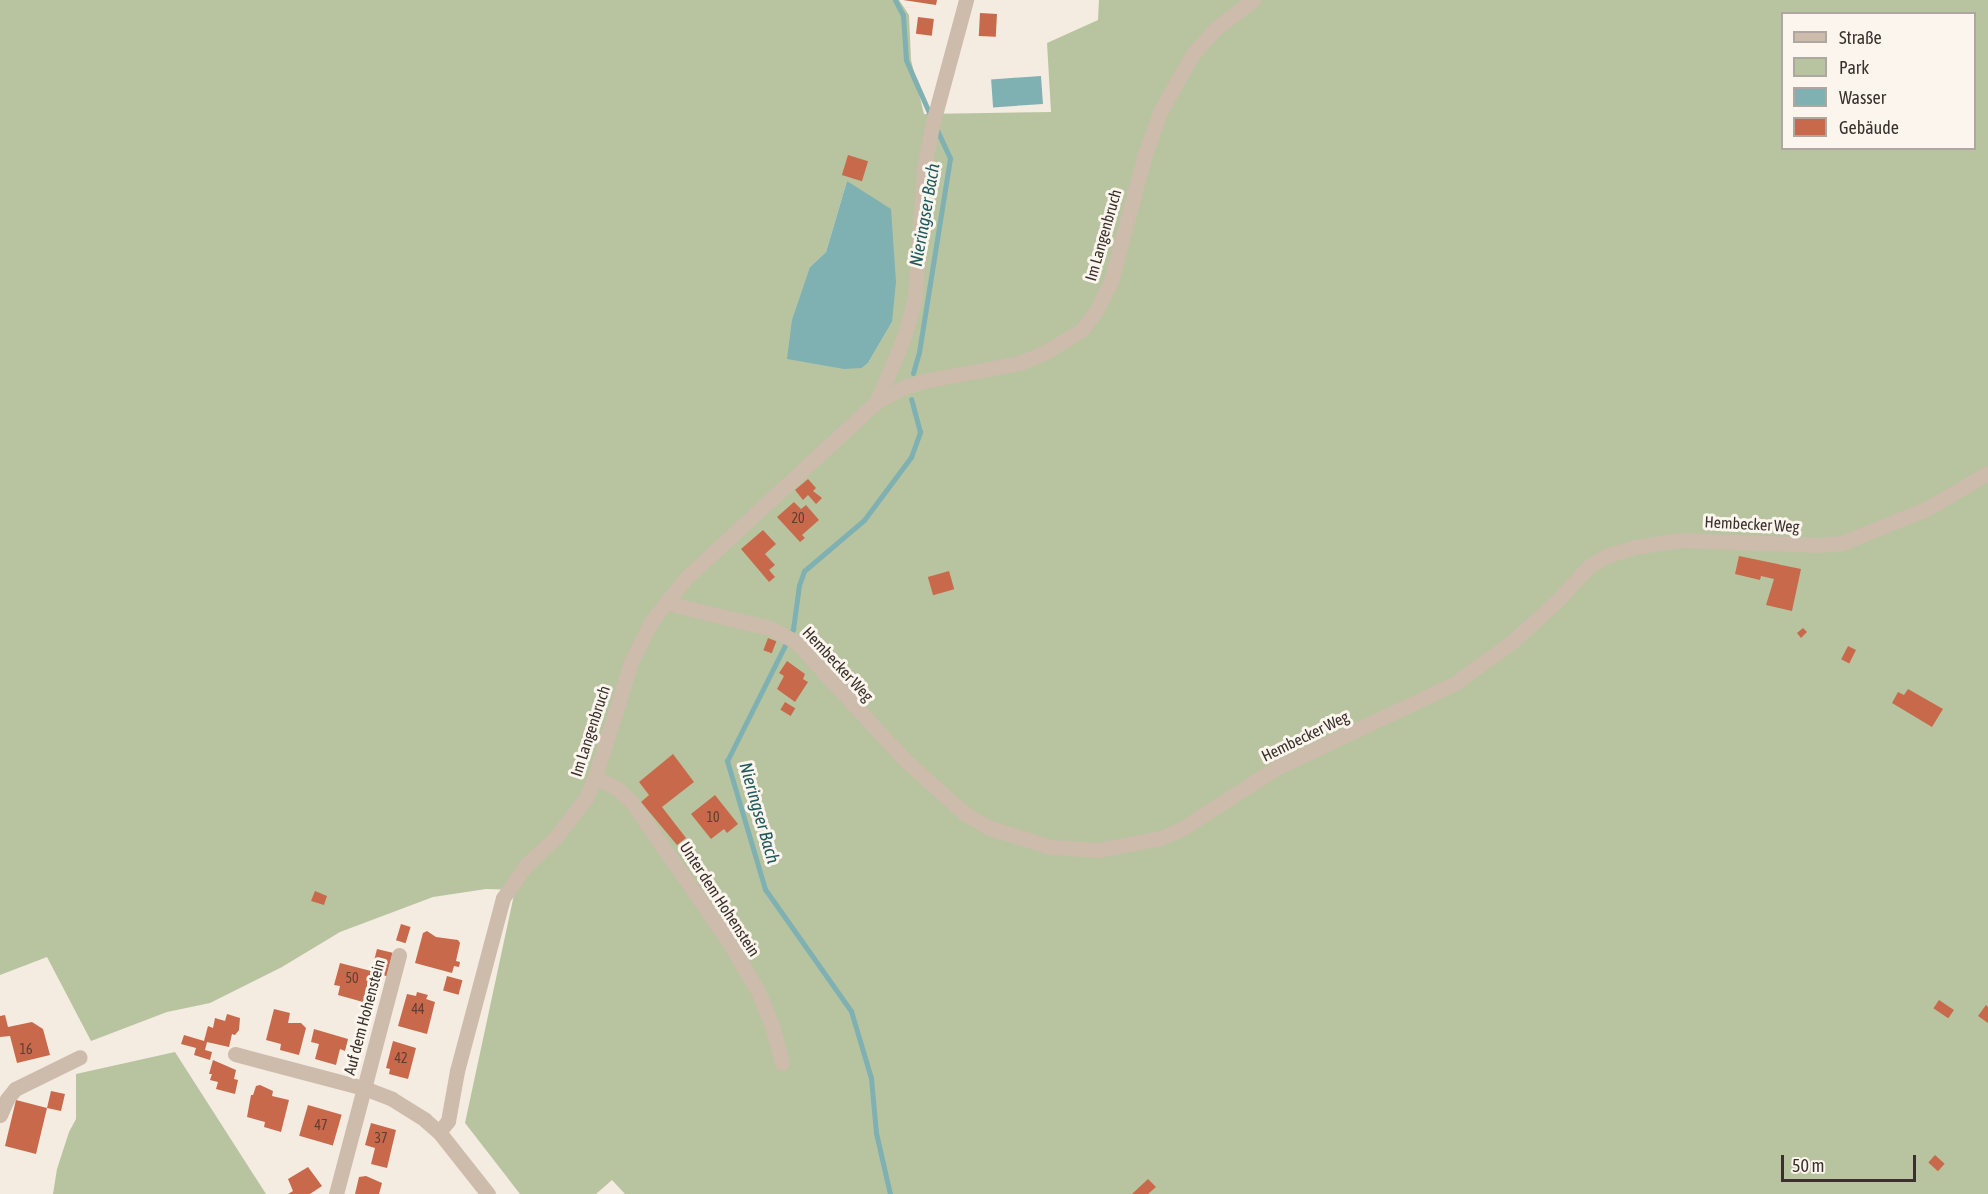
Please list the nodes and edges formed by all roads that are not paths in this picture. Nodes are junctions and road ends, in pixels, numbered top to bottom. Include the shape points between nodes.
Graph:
1 (966, 0) edge
2 (1253, 0) edge
3 (877, 401) junction
4 (1988, 472) edge
5 (667, 600) junction
6 (596, 777) junction
7 (399, 956) dead end
8 (235, 1054) dead end
9 (80, 1058) dead end
10 (782, 1063) dead end
11 (364, 1088) junction
12 (0, 1115) edge
13 (440, 1132) junction
14 (336, 1194) edge
15 (488, 1194) edge

1 - 3 street, Im Langenbruch via 924,168 915,298 904,337
2 - 3 street, Im Langenbruch via 1216,28 1192,55 1160,112 1111,281 1082,330 1019,363 929,380
3 - 5 street, Im Langenbruch
4 - 5 street, Hembecker Weg via 1928,508 1842,543 1681,540 1606,556 1588,567 1536,622 1474,672 1414,705 1275,768 1183,828 1161,838 1099,850 1052,847 987,827 964,813 905,760 796,642 781,633
5 - 6 street, Im Langenbruch via 631,662
6 - 10 street, Unter dem Hohenstein via 631,801 725,936 758,991
6 - 13 street, Im Langenbruch via 572,819 525,866 503,898 457,1071 448,1121
7 - 11 street, Auf dem Hohenstein
8 - 11 street, Auf dem Hohenstein
9 - 12 street via 15,1089
11 - 13 street, Auf dem Hohenstein via 410,1108
11 - 14 street, Auf dem Hohenstein
13 - 15 street, Auf dem Hohenstein

